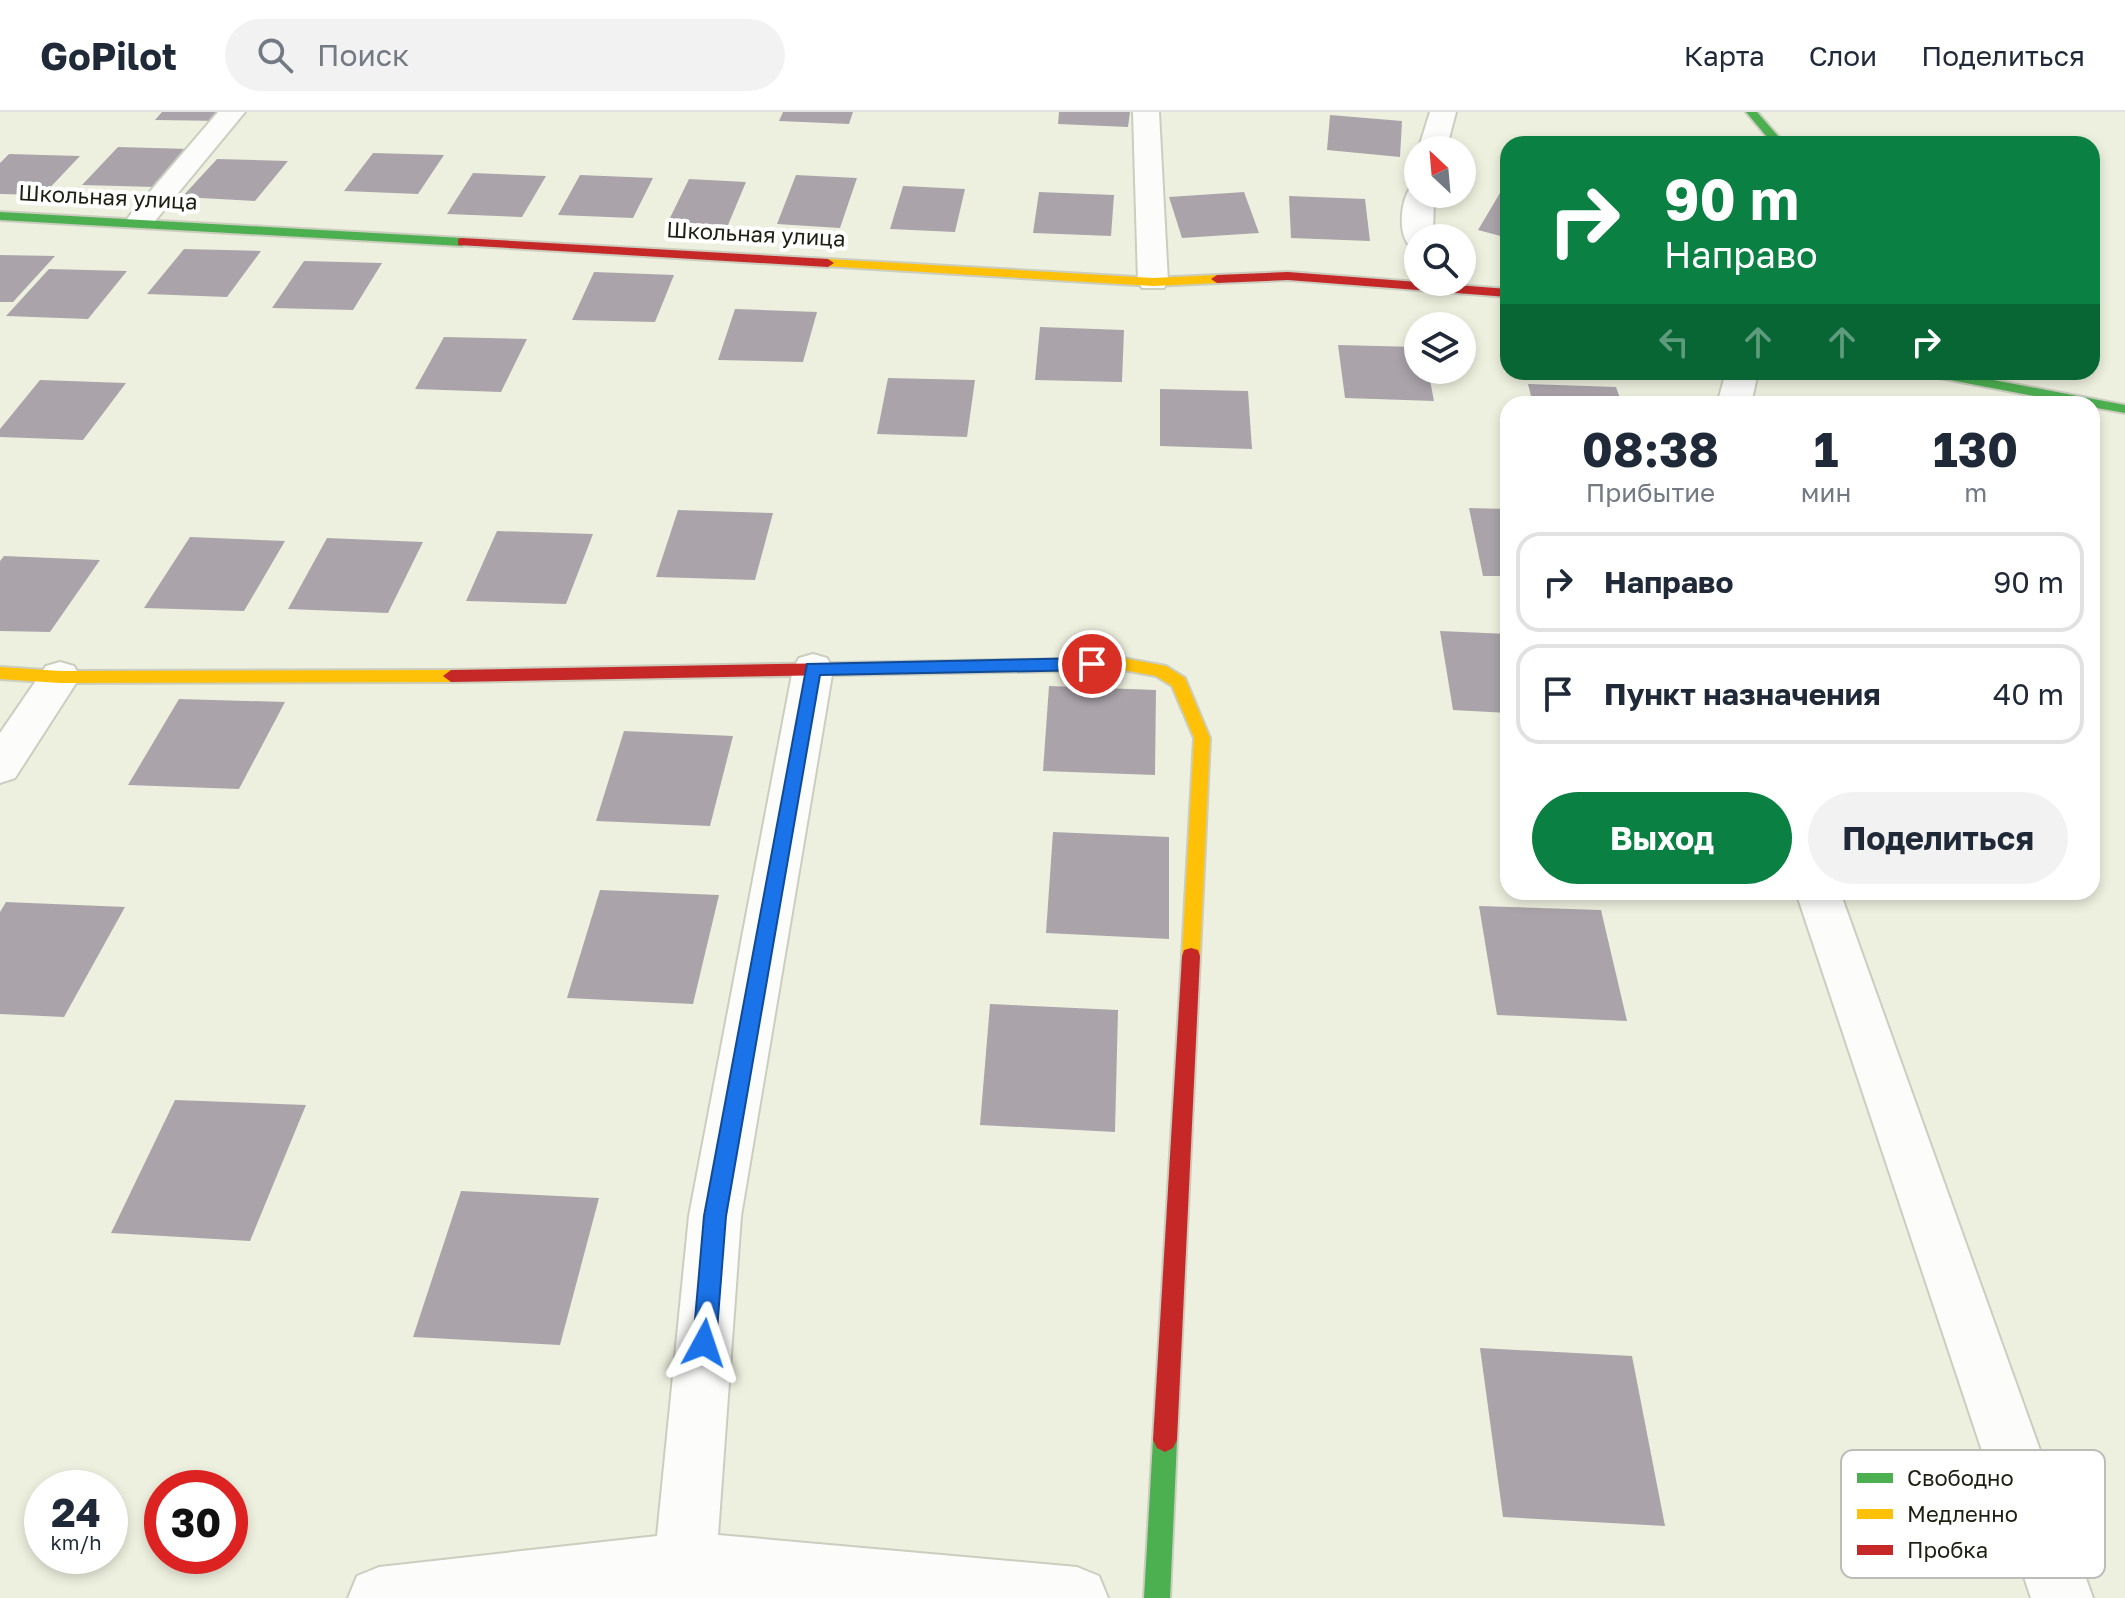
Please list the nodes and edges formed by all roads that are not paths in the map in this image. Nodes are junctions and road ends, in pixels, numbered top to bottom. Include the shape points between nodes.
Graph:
1 (232, 112) edge
2 (1146, 112) edge
3 (1443, 112) edge
4 (1751, 112) edge
5 (1436, 136) edge
6 (1772, 136) edge
7 (0, 216) edge
8 (140, 221) junction
9 (1153, 282) junction
10 (1404, 283) edge
11 (1476, 290) edge
12 (1500, 292) edge
13 (1990, 380) edge
14 (2065, 396) edge
15 (2100, 404) edge
16 (2125, 409) edge
17 (813, 669) junction
18 (0, 673) edge
19 (60, 677) junction
20 (0, 766) edge
21 (1821, 900) edge
22 (2011, 1450) edge
23 (2055, 1578) edge
24 (684, 1581) edge
25 (379, 1598) edge
26 (1077, 1598) edge
27 (1157, 1598) edge
28 (2062, 1598) edge

1 - 8 street
2 - 9 street
3 - 5 street
4 - 6 street
7 - 8 street, Школьная улица
8 - 9 street, Школьная улица
9 - 10 street, Школьная улица via 1288,276
11 - 12 street, Школьная улица
13 - 14 street
15 - 16 street
17 - 19 street
17 - 24 street via 715,1216
17 - 27 street via 1123,664 1162,668 1185,686 1202,738
18 - 19 street
19 - 20 street
21 - 22 street
23 - 28 street
24 - 25 street
24 - 26 street

